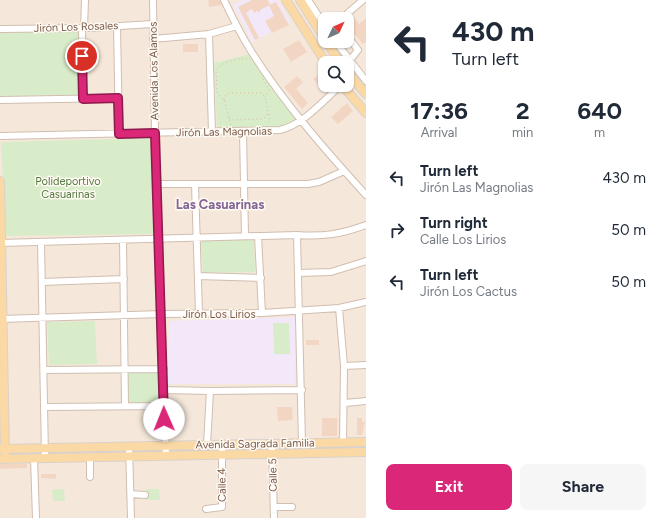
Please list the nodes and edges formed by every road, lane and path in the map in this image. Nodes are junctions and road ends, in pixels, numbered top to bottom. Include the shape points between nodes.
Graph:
1 (84, 0) edge
2 (154, 0) edge
3 (224, 0) edge
4 (286, 0) edge
5 (363, 0) edge
6 (304, 1) edge
7 (349, 12) edge
8 (318, 18) edge
9 (152, 24) junction
10 (117, 26) junction
11 (237, 26) junction
12 (318, 26) edge
13 (83, 28) junction
14 (0, 29) edge
15 (209, 34) junction
16 (153, 40) junction
17 (354, 45) edge
18 (322, 56) edge
19 (353, 56) edge
20 (251, 60) dead end
21 (354, 69) edge
22 (262, 77) dead end
23 (354, 80) edge
24 (366, 80) edge
25 (334, 92) edge
26 (348, 92) edge
27 (366, 94) edge
28 (265, 97) junction
29 (118, 98) junction
30 (83, 99) junction
31 (0, 100) edge
32 (224, 100) junction
33 (269, 113) junction
34 (366, 113) edge
35 (267, 116) junction
36 (228, 117) junction
37 (270, 117) junction
38 (232, 119) junction
39 (302, 120) junction
40 (229, 121) junction
41 (267, 125) dead end
42 (232, 126) dead end
43 (243, 131) junction
44 (212, 132) junction
45 (155, 133) junction
46 (119, 134) junction
47 (0, 136) edge
48 (344, 171) junction
49 (0, 180) edge
50 (243, 183) junction
51 (157, 184) junction
52 (194, 184) junction
53 (366, 195) edge
54 (366, 224) edge
55 (297, 235) junction
56 (244, 236) junction
57 (258, 236) junction
58 (197, 237) junction
59 (159, 239) junction
60 (122, 241) junction
61 (41, 242) junction
62 (1, 243) edge
63 (366, 261) edge
64 (298, 273) junction
65 (198, 276) junction
66 (261, 278) junction
67 (124, 279) junction
68 (42, 282) junction
69 (366, 302) edge
70 (339, 308) junction
71 (300, 310) junction
72 (200, 313) junction
73 (262, 313) junction
74 (162, 314) junction
75 (124, 316) junction
76 (43, 318) junction
77 (2, 319) edge
78 (366, 365) edge
79 (344, 366) junction
80 (164, 369) junction
81 (45, 370) junction
82 (124, 370) junction
83 (164, 390) junction
84 (302, 390) junction
85 (210, 391) junction
86 (366, 401) edge
87 (345, 403) junction
88 (2, 406) edge
89 (126, 406) junction
90 (164, 406) junction
91 (45, 408) junction
92 (366, 442) edge
93 (272, 443) junction
94 (302, 443) junction
95 (343, 443) junction
96 (165, 445) junction
97 (207, 445) junction
98 (222, 445) junction
99 (129, 446) junction
100 (3, 449) edge
101 (45, 449) junction
102 (366, 452) edge
103 (273, 453) junction
104 (222, 454) junction
105 (129, 455) junction
106 (166, 455) junction
107 (90, 457) junction
108 (3, 458) edge
109 (34, 458) junction
110 (45, 458) junction
111 (90, 477) dead end
112 (131, 494) junction
113 (145, 495) dead end
114 (274, 507) junction
115 (292, 507) dead end
116 (206, 508) dead end
117 (36, 518) edge
118 (131, 518) edge
119 (274, 518) edge

1 - 13 street
2 - 9 street, Avenida Los Alamos
3 - 11 street
4 - 18 main road
5 - 7 street
6 - 8 street
6 - 12 main road
9 - 10 street, Jirón Los Rosales
9 - 16 street, Avenida Los Alamos
10 - 13 street, Jirón Los Rosales
10 - 29 street
11 - 15 street
11 - 39 street via 267,75
13 - 14 street, Jirón Los Rosales
13 - 30 street
15 - 16 street
15 - 44 street
16 - 45 street, Avenida Los Alamos
17 - 19 street via 358,50
20 - 32 path via 244,58 218,67 217,92
21 - 24 street
22 - 28 path via 269,90
23 - 27 main road
25 - 39 street, Jirón Las Magnolias
26 - 34 main road
28 - 32 path via 259,92 230,93
28 - 33 path
29 - 30 street
29 - 46 street
30 - 31 street
32 - 36 path
33 - 35 path
33 - 37 path
35 - 37 path
35 - 38 path via 263,119
36 - 38 path
36 - 40 path
37 - 41 path
38 - 40 path
39 - 43 street, Jirón Las Magnolias via 280,130
39 - 48 street
40 - 42 path
43 - 44 street, Jirón Las Magnolias
43 - 50 street
44 - 45 street, Jirón Las Magnolias
45 - 46 street, Jirón Las Magnolias
45 - 51 street, Avenida Los Alamos
46 - 47 street, Jirón Las Magnolias
48 - 50 street via 320,182 308,184
48 - 53 street
49 - 62 main road
50 - 52 street
50 - 56 street
51 - 52 street
51 - 59 street, Avenida Los Alamos
52 - 58 street
54 - 55 street via 328,236
55 - 57 street
55 - 64 street
56 - 57 street
56 - 58 street
57 - 66 street
58 - 59 street
58 - 65 street
59 - 60 street
59 - 74 street, Avenida Los Alamos
60 - 61 street
60 - 67 street
61 - 62 street
61 - 68 street
62 - 77 main road
63 - 64 street via 330,272
64 - 71 street
65 - 66 street
65 - 72 street
66 - 73 street
67 - 68 street
67 - 75 street
68 - 76 street
69 - 70 street, Jirón Los Lirios
70 - 71 street, Jirón Los Lirios
70 - 79 street
71 - 73 street, Jirón Los Lirios
71 - 84 street
72 - 73 street, Jirón Los Lirios
72 - 74 street, Jirón Los Lirios
74 - 75 street, Jirón Los Lirios
74 - 80 street, Avenida Los Alamos
75 - 76 street, Jirón Los Lirios
75 - 82 street
76 - 77 street, Jirón Los Lirios
76 - 81 street
77 - 88 main road
78 - 79 street
79 - 87 street
80 - 82 street
80 - 83 street, Avenida Los Alamos
81 - 82 street
81 - 91 street
82 - 89 street
83 - 85 street
83 - 90 street, Avenida Los Alamos
84 - 85 street
84 - 94 street
85 - 97 street
86 - 87 street
87 - 95 street
88 - 100 main road
89 - 90 street
89 - 91 street
90 - 96 street, Avenida Los Alamos
91 - 101 street
92 - 95 main road, Avenida Sagrada Familia
93 - 94 main road, Avenida Sagrada Familia
93 - 98 main road, Avenida Sagrada Familia
93 - 103 street, Calle 5
94 - 95 main road, Avenida Sagrada Familia
96 - 97 main road, Avenida Sagrada Familia
96 - 99 main road, Avenida Sagrada Familia
96 - 106 street, Avenida Los Alamos
97 - 98 main road, Avenida Sagrada Familia
98 - 104 street, Calle 4
99 - 101 main road, Avenida Sagrada Familia
99 - 105 street
100 - 101 main road, Avenida Sagrada Familia
100 - 108 main road
101 - 110 street
102 - 103 main road, Avenida Sagrada Familia
103 - 104 main road, Avenida Sagrada Familia
103 - 114 street, Calle 5
104 - 106 main road, Avenida Sagrada Familia
104 - 116 street, Calle 4 via 222,507
105 - 106 main road, Avenida Sagrada Familia
105 - 107 main road, Avenida Sagrada Familia
105 - 112 street
107 - 110 main road, Avenida Sagrada Familia
107 - 111 street
108 - 109 main road, Avenida Sagrada Familia
109 - 110 main road, Avenida Sagrada Familia
109 - 117 street
112 - 113 street
112 - 118 street
114 - 115 street, Calle 5
114 - 119 street, Calle 5

